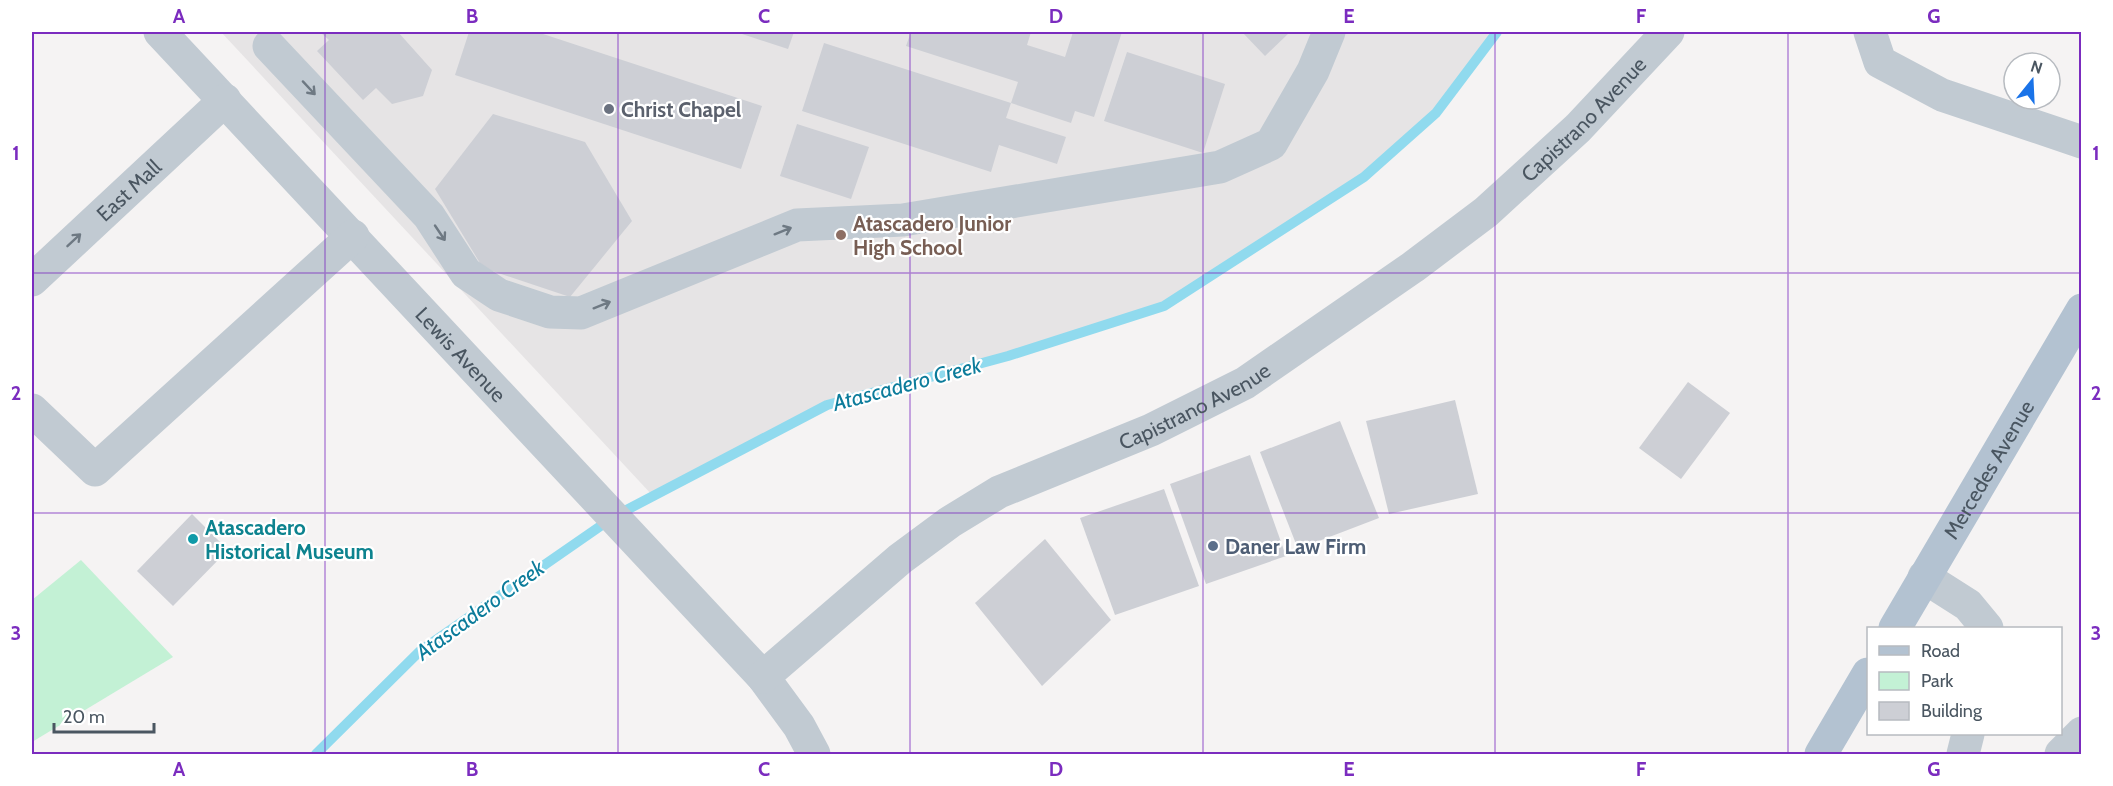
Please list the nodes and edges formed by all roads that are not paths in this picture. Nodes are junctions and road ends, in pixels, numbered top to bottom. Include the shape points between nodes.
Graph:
1 (160, 32) edge
2 (1329, 32) edge
3 (1668, 32) edge
4 (1870, 32) edge
5 (269, 46) dead end
6 (225, 100) junction
7 (2082, 142) edge
8 (353, 236) junction
9 (32, 280) edge
10 (2082, 310) edge
11 (32, 410) edge
12 (1924, 578) junction
13 (1896, 627) edge
14 (1986, 627) edge
15 (763, 677) junction
16 (1867, 677) edge
17 (2082, 733) edge
18 (1968, 735) edge
19 (814, 754) edge
20 (1821, 754) edge
21 (1963, 754) edge
22 (2061, 754) edge

1 - 6 street, Lewis Avenue
5 -> 2 street via 429,216 466,273 500,295 550,312 581,313 797,225 903,220 1220,166 1271,144
3 - 15 street, Capistrano Avenue via 1578,128 1486,212 1413,267 1245,382 1151,430 999,492 950,522 900,559
4 - 7 street via 1880,62 1942,95
6 - 8 street, Lewis Avenue
9 -> 6 street, East Mall
8 - 11 street via 95,470
8 - 15 street, Lewis Avenue
10 - 12 main road, Mercedes Avenue
12 - 13 main road, Mercedes Avenue
12 - 14 street via 1968,605
15 - 19 street
16 - 20 main road
17 - 22 street
18 - 21 street

